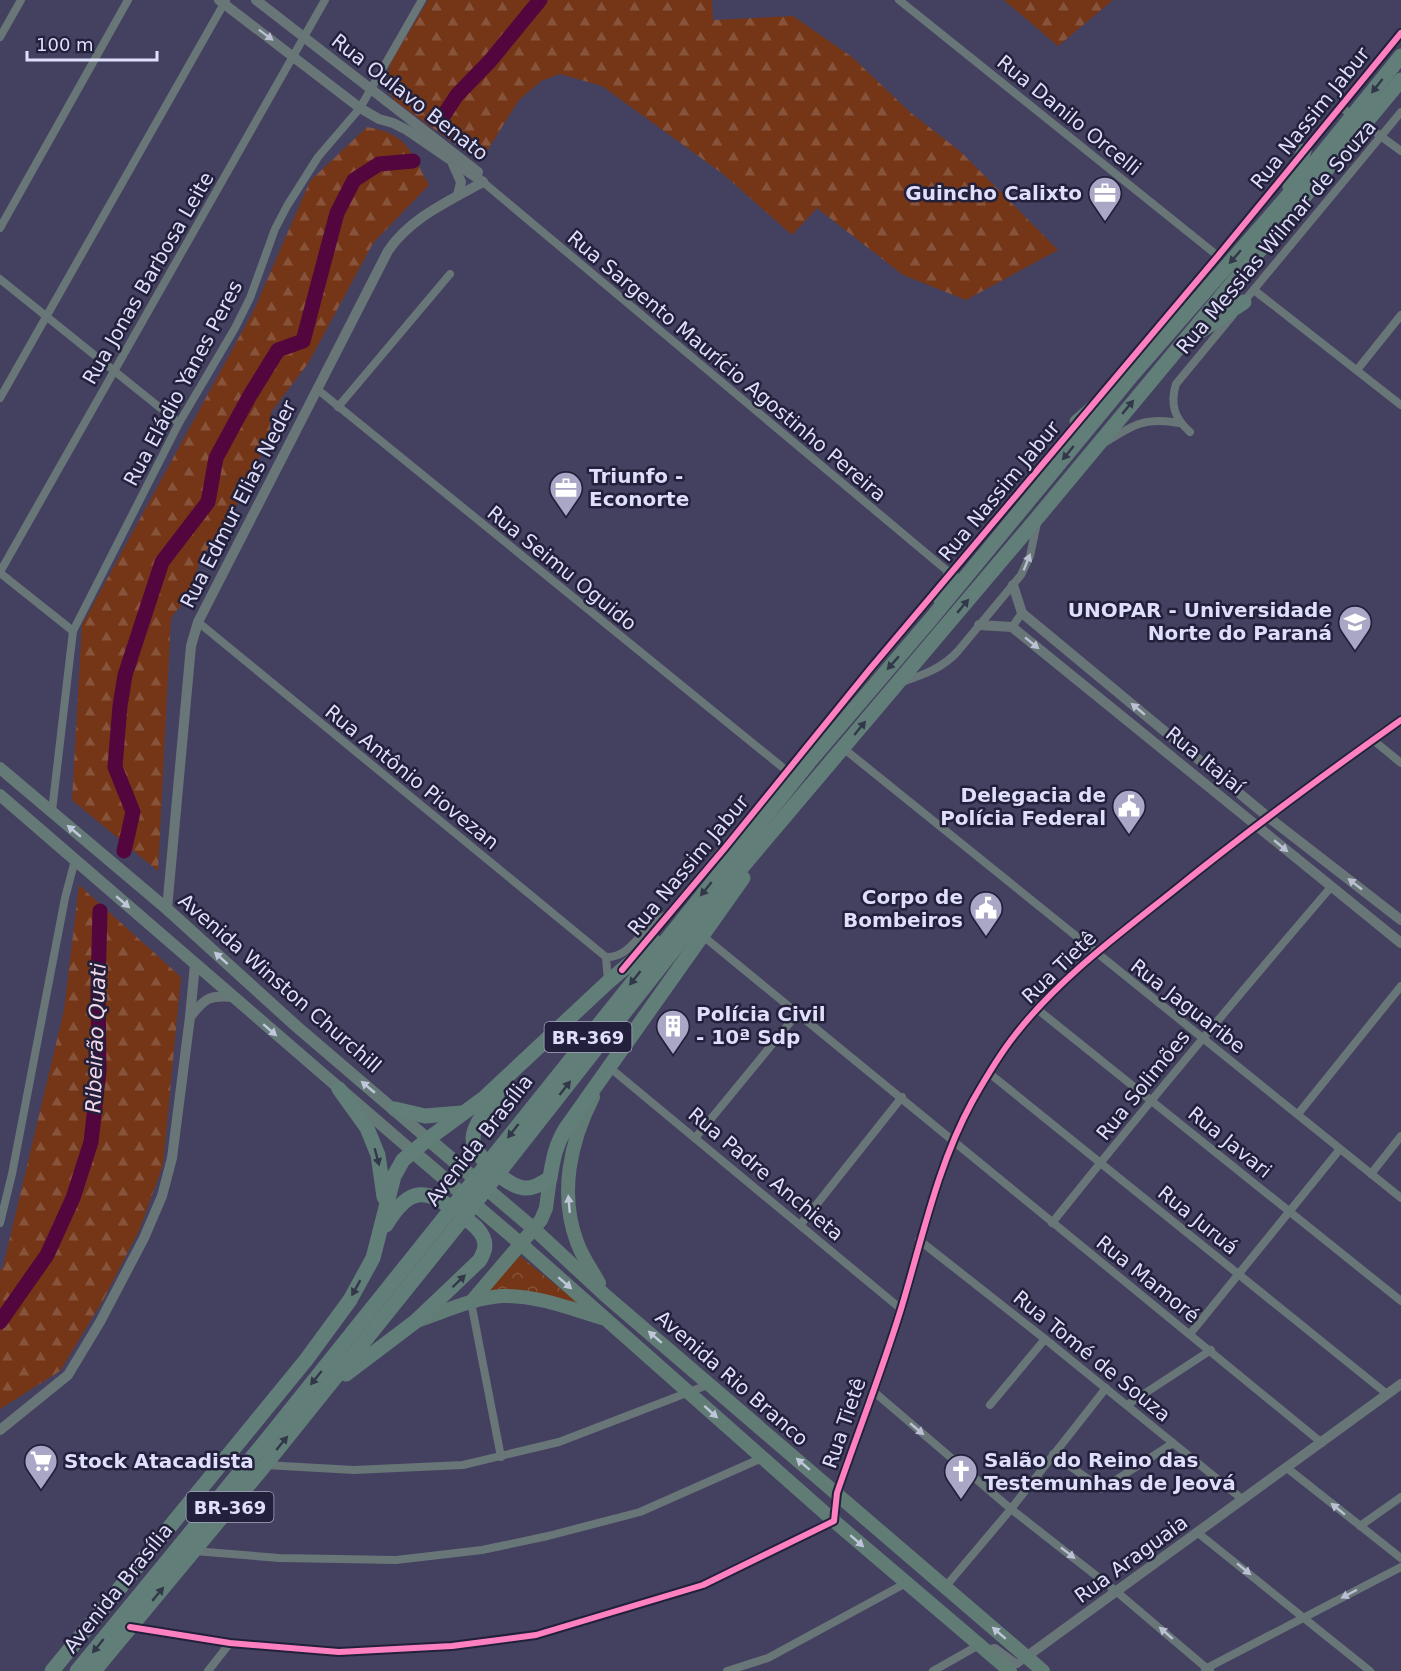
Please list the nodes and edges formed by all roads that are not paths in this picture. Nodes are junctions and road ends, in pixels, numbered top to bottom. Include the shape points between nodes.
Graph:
1 (21, 0) edge
2 (128, 0) edge
3 (256, 0) edge
4 (325, 0) edge
5 (422, 0) edge
6 (898, 0) edge
7 (223, 1) edge
8 (1401, 33) edge
9 (0, 37) edge
10 (305, 37) junction
11 (293, 56) junction
12 (1401, 56) edge
13 (1401, 81) edge
14 (371, 88) junction
15 (360, 108) junction
16 (1401, 112) edge
17 (1354, 116) junction
18 (1381, 136) junction
19 (1304, 151) junction
20 (1401, 151) edge
21 (451, 161) junction
22 (483, 182) junction
23 (458, 195) junction
24 (1287, 197) junction
25 (0, 228) edge
26 (1218, 255) junction
27 (450, 274) dead end
28 (0, 279) edge
29 (1249, 296) junction
30 (1401, 315) edge
31 (46, 317) junction
32 (1176, 348) junction
33 (1357, 370) junction
34 (114, 371) junction
35 (1133, 374) junction
36 (317, 389) junction
37 (0, 398) edge
38 (1401, 405) edge
39 (338, 407) junction
40 (1077, 422) junction
41 (179, 423) junction
42 (1179, 423) junction
43 (1190, 432) dead end
44 (1091, 452) junction
45 (1038, 517) junction
46 (0, 572) edge
47 (951, 574) junction
48 (1013, 585) junction
49 (1022, 614) junction
50 (931, 619) junction
51 (198, 622) junction
52 (979, 625) junction
53 (1012, 627) junction
54 (74, 631) junction
55 (896, 684) junction
56 (1401, 720) edge
57 (1373, 740) junction
58 (843, 748) junction
59 (1401, 763) edge
60 (0, 768) edge
61 (787, 771) junction
62 (0, 795) edge
63 (795, 805) junction
64 (52, 811) junction
65 (1268, 816) junction
66 (1256, 825) junction
67 (75, 860) junction
68 (1331, 887) junction
69 (167, 909) junction
70 (667, 915) junction
71 (684, 916) junction
72 (1401, 920) edge
73 (703, 936) junction
74 (1401, 943) edge
75 (1095, 953) junction
76 (606, 957) junction
77 (195, 964) junction
78 (622, 970) junction
79 (608, 982) junction
80 (1401, 986) edge
81 (233, 997) junction
82 (1037, 1009) junction
83 (797, 1014) junction
84 (190, 1017) junction
85 (1202, 1038) junction
86 (531, 1053) junction
87 (607, 1070) junction
88 (989, 1073) junction
89 (339, 1089) junction
90 (902, 1097) junction
91 (1153, 1101) junction
92 (395, 1109) junction
93 (465, 1112) junction
94 (1298, 1114) junction
95 (1401, 1136) edge
96 (696, 1137) junction
97 (428, 1139) junction
98 (954, 1140) junction
99 (1341, 1149) junction
100 (412, 1151) junction
101 (498, 1162) junction
102 (1100, 1163) junction
103 (1371, 1174) junction
104 (550, 1178) junction
105 (1401, 1198) edge
106 (1290, 1211) junction
107 (384, 1217) junction
108 (454, 1218) junction
109 (0, 1223) edge
110 (1053, 1223) junction
111 (801, 1224) junction
112 (534, 1229) junction
113 (380, 1235) junction
114 (920, 1240) junction
115 (521, 1244) junction
116 (1238, 1274) junction
117 (606, 1296) junction
118 (1401, 1301) edge
119 (471, 1302) junction
120 (901, 1309) junction
121 (607, 1320) junction
122 (416, 1322) junction
123 (1190, 1334) junction
124 (1045, 1339) junction
125 (1210, 1350) junction
126 (710, 1384) junction
127 (1401, 1384) edge
128 (1106, 1388) junction
129 (873, 1391) junction
130 (690, 1394) junction
131 (1387, 1394) junction
132 (321, 1396) junction
133 (990, 1405) dead end
134 (1128, 1405) junction
135 (0, 1430) edge
136 (268, 1438) junction
137 (1173, 1443) junction
138 (1322, 1443) junction
139 (1053, 1454) junction
140 (501, 1457) junction
141 (762, 1458) junction
142 (265, 1465) junction
143 (1287, 1468) junction
144 (196, 1493) junction
145 (837, 1493) junction
146 (1401, 1497) edge
147 (1242, 1499) junction
148 (1011, 1509) junction
149 (834, 1521) junction
150 (1360, 1526) junction
151 (1198, 1533) junction
152 (193, 1551) junction
153 (1401, 1558) edge
154 (1401, 1567) edge
155 (906, 1583) junction
156 (946, 1586) junction
157 (1117, 1592) junction
158 (1305, 1617) junction
159 (130, 1628) junction
160 (230, 1643) junction
161 (982, 1648) junction
162 (1026, 1657) junction
163 (1206, 1670) edge
164 (52, 1671) edge
165 (77, 1671) edge
166 (94, 1671) edge
167 (208, 1671) edge
168 (726, 1671) edge
169 (933, 1671) edge
170 (1010, 1671) edge
171 (1043, 1671) edge
172 (1370, 1671) edge

1 - 9 street
2 - 25 street
3 - 10 street, Rua Oulavo Benato
4 - 10 street, Rua Jonas Barbosa Leite
5 - 14 street, Rua Eládio Yanes Peres
6 - 26 street, Rua Danilo Orcelli
7 -> 11 street, Rua Oulavo Benato
7 - 31 street
8 - 17 street, Rua Nassim Jabur
10 - 11 street, Rua Jonas Barbosa Leite
10 - 14 street, Rua Oulavo Benato
11 - 15 street, Rua Oulavo Benato
11 - 34 street, Rua Jonas Barbosa Leite
12 -> 17 highway, Avenida Brasília / BR-369
13 - 17 highway, Avenida Brasília / BR-369
14 - 15 street, Rua Eládio Yanes Peres
14 - 22 street, Rua Oulavo Benato via 481,174
15 - 21 street, Rua Oulavo Benato via 407,130
15 - 41 street, Rua Eládio Yanes Peres via 318,157 286,207 250,298
16 - 18 street, Rua Messias Wilmar de Souza
17 - 18 street
17 - 19 street, Rua Nassim Jabur
17 - 24 highway, Avenida Brasília / BR-369
17 - 32 highway, Avenida Brasília / BR-369
18 - 20 street
18 - 29 street, Rua Messias Wilmar de Souza
19 - 24 highway
19 - 26 street, Rua Nassim Jabur
21 - 22 street, Rua Oulavo Benato
21 - 23 street via 460,182
22 - 23 street, Rua Edmur Elias Neder
22 - 47 street, Rua Sargento Maurício Agostinho Pereira
23 - 36 street, Rua Edmur Elias Neder via 410,225 397,239
24 -> 35 highway, Avenida Brasília / BR-369
26 - 40 street, Rua Nassim Jabur
27 - 39 street
28 - 31 street
29 - 32 highway
29 - 33 street
29 - 42 street, Rua Messias Wilmar de Souza via 1176,384 1173,403
30 - 33 street
31 - 34 street
31 - 37 street
44 -> 32 highway, Avenida Brasília / BR-369
33 - 38 street
34 - 41 street
34 - 46 street, Rua Jonas Barbosa Leite
35 - 40 highway
35 -> 50 highway, Avenida Brasília / BR-369
36 - 39 street, Rua Seimu Oguido
36 - 51 street, Rua Edmur Elias Neder
39 - 61 street, Rua Seimu Oguido
40 - 47 street, Rua Nassim Jabur
41 - 54 street, Rua Eládio Yanes Peres
42 - 43 street
42 - 44 street via 1155,421 1133,425
44 - 45 highway, Avenida Brasília / BR-369
48 -> 45 street via 1026,566
55 -> 45 highway, Avenida Brasília / BR-369
46 - 54 street
47 - 50 highway
47 - 61 street, Rua Nassim Jabur
48 - 49 street
48 - 52 street
49 - 53 street
65 -> 49 street, Rua Itajaí
50 -> 71 highway, Avenida Brasília / BR-369
51 - 69 street, Rua Edmur Elias Neder via 191,646
51 - 76 street, Rua Antônio Piovezan
52 - 53 street
52 - 55 street via 946,663 930,673
53 -> 66 street, Rua Itajaí
54 - 64 street, Rua Eládio Yanes Peres
58 -> 55 highway, Avenida Brasília / BR-369
56 - 57 street, Rua Tietê
57 - 59 street
57 - 65 street, Rua Tietê
58 - 63 highway, Avenida Brasília / BR-369
58 - 75 street, Rua Jaguaribe
60 - 64 main road, Avenida Winston Churchill
61 - 70 street, Rua Nassim Jabur
62 - 67 main road, Avenida Winston Churchill
63 - 73 highway
101 -> 63 highway, Avenida Brasília / BR-369
69 -> 64 main road, Avenida Winston Churchill
65 - 66 street, Rua Tietê
72 -> 65 street, Rua Itajaí
66 -> 68 street, Rua Itajaí
66 - 75 street, Rua Tietê
67 -> 77 main road, Avenida Winston Churchill
67 - 109 street
68 - 74 street, Rua Itajaí
68 - 85 street, Rua Solimões
92 -> 69 main road, Avenida Winston Churchill
70 - 76 street via 652,923 622,955
70 - 78 street, Rua Nassim Jabur
71 - 78 highway
71 -> 101 highway, Avenida Brasília / BR-369
73 - 83 street, Rua Mamoré
73 - 87 highway
75 - 82 street, Rua Tietê
75 - 85 street, Rua Jaguaribe
76 - 79 street
77 - 81 main road, Avenida Winston Churchill
77 - 84 street
78 - 79 highway
79 - 86 highway
80 - 94 street
81 - 84 street via 214,995
81 -> 89 main road, Avenida Winston Churchill
82 - 88 street, Rua Tietê
82 - 91 street, Rua Javari
83 - 90 street, Rua Mamoré
83 - 96 street
84 - 135 street via 172,1158 162,1196 144,1238 68,1375
85 - 91 street, Rua Solimões
85 - 94 street, Rua Jaguaribe
86 - 93 highway
86 - 104 highway via 479,1121 474,1146 481,1158 515,1185 534,1188
87 - 96 street, Rua Padre Anchieta
87 - 104 highway via 558,1140
117 -> 87 main road via 577,1244 568,1188 576,1138
88 - 98 street, Rua Tietê
88 - 102 street, Rua Juruá
89 - 100 main road, Avenida Winston Churchill
89 -> 107 highway via 367,1128 378,1155
90 - 98 street, Rua Mamoré
90 - 111 street
91 - 102 street, Rua Solimões
91 - 106 street, Rua Javari
92 - 93 highway via 424,1116
92 - 97 main road, Avenida Winston Churchill
93 - 97 highway
94 - 99 street, Rua Jaguaribe
95 - 103 street
96 - 111 street, Rua Padre Anchieta
97 - 100 highway
97 - 112 main road, Avenida Winston Churchill
98 - 110 street, Rua Mamoré
98 - 114 street, Rua Tietê
99 - 103 street, Rua Jaguaribe
99 - 106 street
100 - 107 highway via 394,1176
100 - 115 main road, Avenida Winston Churchill
101 - 108 highway, Avenida Brasília / BR-369
102 - 110 street, Rua Solimões
102 - 116 street, Rua Juruá
103 - 105 street, Rua Jaguaribe
104 - 112 main road via 546,1208
106 - 116 street
106 - 118 street, Rua Javari
107 - 113 highway
108 - 132 highway, Avenida Brasília / BR-369
108 -> 136 highway, Avenida Brasília / BR-369
110 - 123 street, Rua Mamoré
111 - 120 street, Rua Padre Anchieta
112 - 115 main road
112 - 117 main road, Avenida Rio Branco
122 -> 113 highway via 480,1260 485,1246 483,1238 475,1226 442,1200 427,1194 400,1205
113 -> 144 highway via 373,1258 350,1300 306,1360
114 - 120 street, Rua Tietê
114 - 124 street, Rua Tomé de Souza
115 - 119 main road
115 -> 121 main road, Avenida Rio Branco
116 - 123 street
116 - 131 street, Rua Juruá
126 -> 117 main road, Avenida Rio Branco
119 - 121 main road via 517,1296
119 - 122 main road
119 - 140 street
120 - 129 street, Rua Tietê
121 - 130 main road, Avenida Rio Branco
122 - 132 highway
123 - 125 street, Rua Mamoré
124 - 128 street, Rua Tomé de Souza
124 - 133 street
125 - 134 street
125 - 138 street, Rua Mamoré
126 - 130 street
145 -> 126 main road, Avenida Rio Branco
127 - 131 street, Rua Araguaia
128 - 134 street, Rua Tomé de Souza
128 - 139 street
129 - 145 street, Rua Tietê
129 -> 148 street
130 - 140 street via 559,1442
130 -> 141 main road, Avenida Rio Branco
131 - 138 street, Rua Araguaia
142 -> 132 highway, Avenida Brasília / BR-369
134 - 137 street, Rua Tomé de Souza
136 - 144 highway
136 -> 165 highway, Avenida Brasília / BR-369
137 - 139 street via 1102,1489
137 - 147 street, Rua Tomé de Souza
138 - 143 street, Rua Araguaia
139 - 148 street
140 - 142 street via 463,1465 354,1470
141 - 149 main road, Avenida Rio Branco
141 - 152 street via 640,1512 482,1550 396,1560 279,1558
142 - 152 highway, Avenida Brasília / BR-369
143 - 147 street, Rua Araguaia
150 -> 143 street
144 - 164 highway
145 - 149 street, Rua Tietê
145 - 156 main road, Avenida Rio Branco
146 - 150 street
147 - 151 street, Rua Araguaia
148 - 156 street
148 -> 157 street
149 -> 155 main road, Avenida Rio Branco
149 - 160 street via 703,1585 536,1635 452,1646 339,1652
150 - 153 street
151 - 157 street, Rua Araguaia
151 -> 158 street
159 -> 152 highway, Avenida Brasília / BR-369
154 -> 158 street
155 - 161 main road, Avenida Rio Branco
155 - 168 street via 768,1658
162 -> 156 main road, Avenida Rio Branco
157 - 162 street, Rua Araguaia
163 -> 157 street
158 - 163 street
158 - 172 street
159 - 160 street
159 - 166 highway, Avenida Brasília / BR-369
160 - 167 street
161 - 162 street via 996,1648 1017,1664
161 - 169 street
161 - 170 main road, Avenida Rio Branco
162 - 171 main road, Avenida Rio Branco

